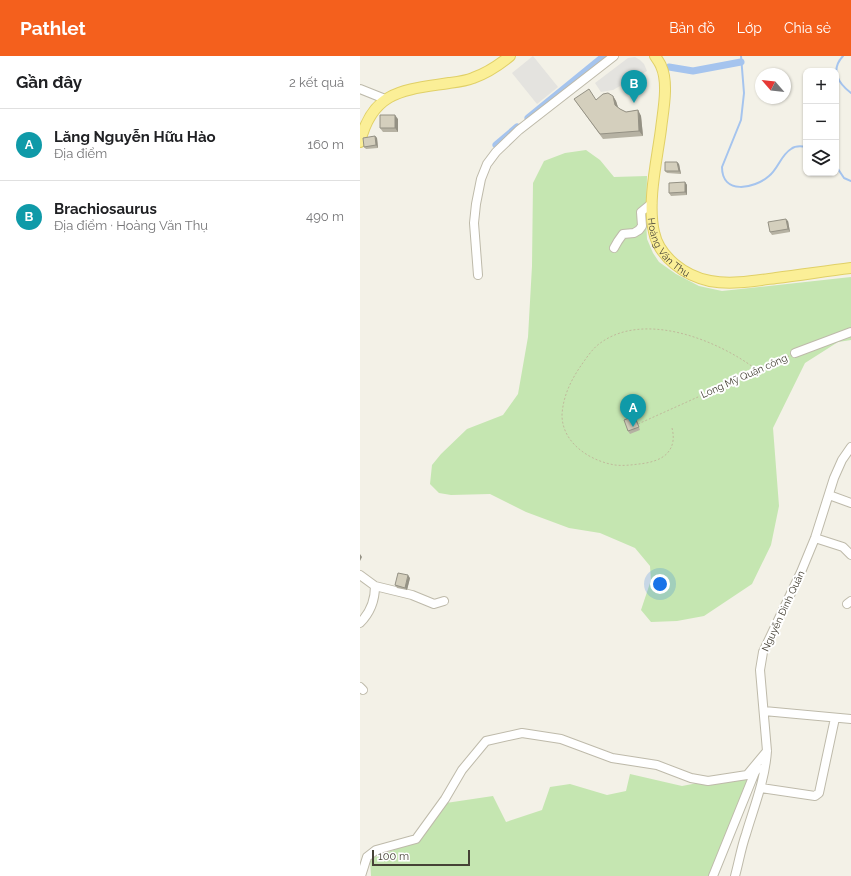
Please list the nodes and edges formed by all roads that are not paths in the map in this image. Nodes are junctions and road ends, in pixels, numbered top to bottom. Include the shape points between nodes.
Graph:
1 (510, 56) edge
2 (614, 56) edge
3 (655, 56) edge
4 (360, 89) edge
5 (384, 99) junction
6 (360, 142) edge
7 (652, 204) junction
8 (614, 248) dead end
9 (851, 268) edge
10 (478, 274) dead end
11 (851, 332) edge
12 (795, 353) road end
13 (851, 447) edge
14 (829, 495) junction
15 (851, 502) edge
16 (815, 538) junction
17 (851, 555) edge
18 (360, 576) edge
19 (375, 586) junction
20 (444, 601) dead end
21 (360, 623) edge
22 (764, 711) junction
23 (835, 718) junction
24 (851, 719) edge
25 (767, 751) junction
26 (766, 760) junction
27 (761, 788) junction
28 (362, 876) edge
29 (713, 876) edge
30 (735, 876) edge

1 - 5 main road via 496,67 472,79 414,88
2 - 10 street via 519,130 487,164 481,179 474,223
3 - 7 main road, Hoàng Văn Thụ via 662,67 664,98
4 - 5 street
5 - 6 main road via 372,114
7 - 8 street via 641,212 642,226 639,230 623,234
7 - 9 main road, Hoàng Văn Thụ via 654,232 667,258 694,276 725,283
11 - 12 street, Long Mỹ Quận công
13 - 14 street, Nguyễn Đình Quân via 842,460
14 - 15 street
14 - 16 street, Nguyễn Đình Quân
16 - 17 street via 843,547
16 - 22 street, Nguyễn Đình Quân via 763,652 760,670
18 - 19 street
19 - 20 street via 412,595 434,604
19 - 21 street via 373,603
22 - 23 street
22 - 25 street, Nguyễn Đình Quân
23 - 24 street
23 - 27 street via 819,793 815,796
25 - 26 street, Nguyễn Đình Quân
25 - 28 street via 747,775 708,781 691,778 657,765 612,758 560,739 522,733 486,741 462,770 416,839 376,850 367,857
26 - 27 street, Nguyễn Đình Quân
26 - 29 street via 755,772
27 - 30 street, Nguyễn Đình Quân

